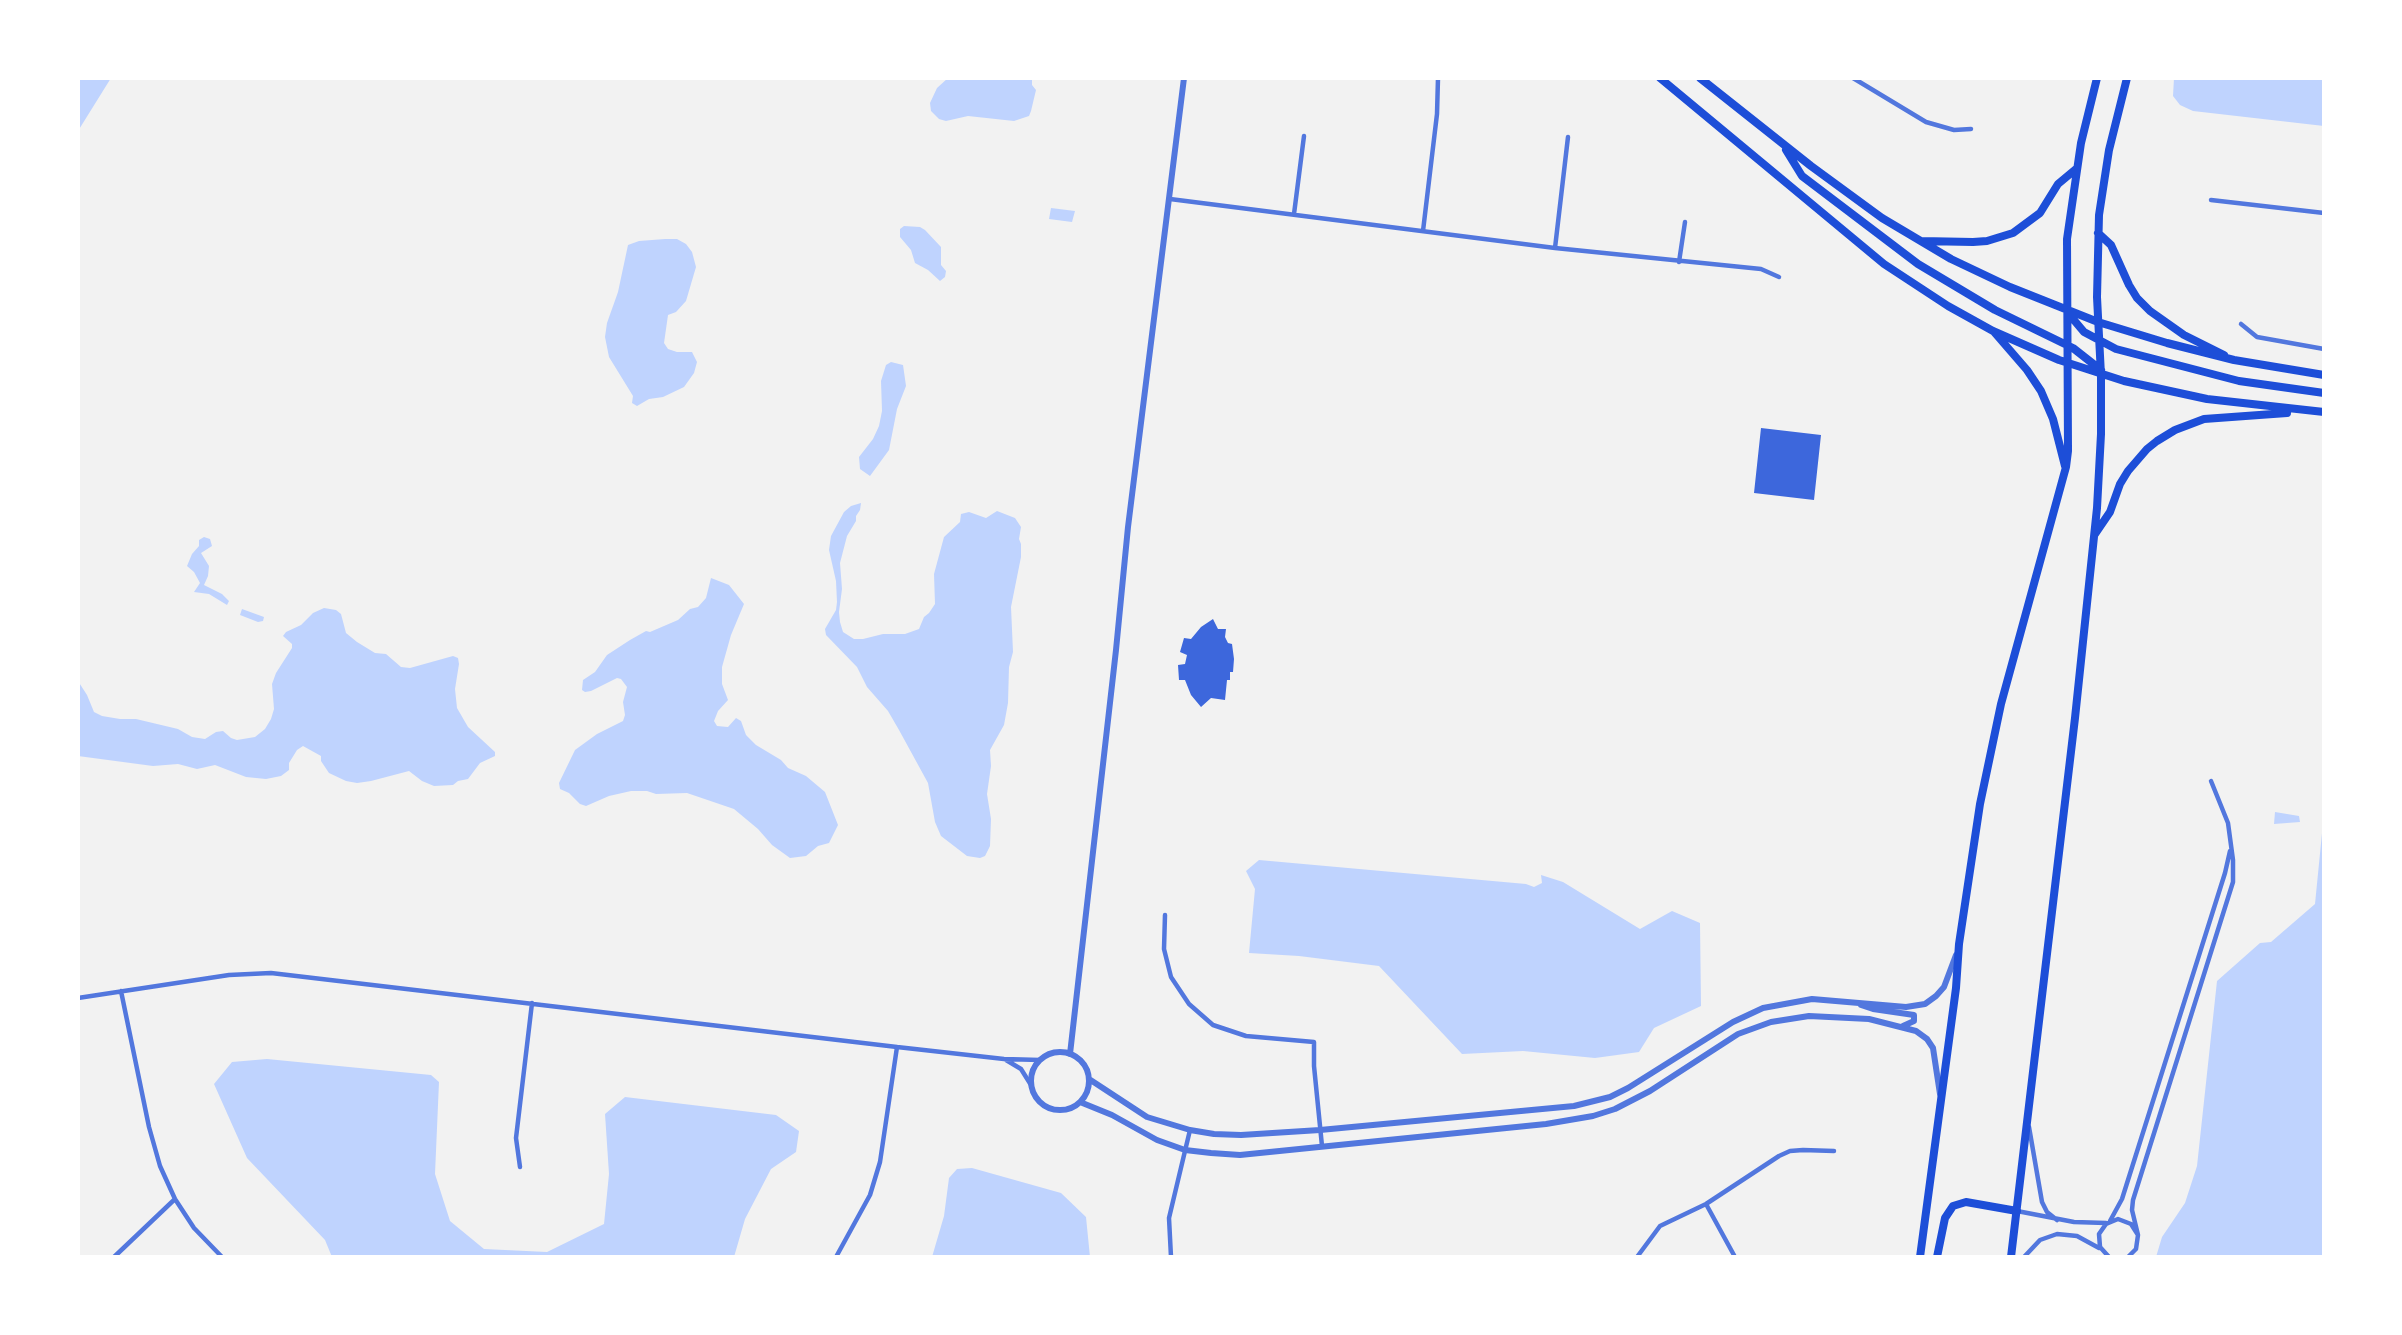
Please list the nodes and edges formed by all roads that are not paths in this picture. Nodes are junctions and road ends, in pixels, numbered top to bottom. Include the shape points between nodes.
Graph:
1 (1184, 78) edge
2 (1438, 78) edge
3 (1660, 78) edge
4 (1700, 78) edge
5 (1853, 78) edge
6 (2097, 78) edge
7 (2127, 78) edge
8 (1971, 129) dead end
9 (1304, 136) dead end
10 (1568, 137) dead end
11 (1783, 144) junction
12 (2076, 169) junction
13 (1170, 199) junction
14 (2211, 200) dead end
15 (2324, 213) edge
16 (1294, 214) junction
17 (1685, 222) dead end
18 (1423, 231) junction
19 (2098, 233) junction
20 (1920, 241) junction
21 (1555, 248) junction
22 (1680, 262) junction
23 (1779, 278) dead end
24 (2067, 311) junction
25 (2098, 322) junction
26 (2241, 324) dead end
27 (1993, 331) junction
28 (2099, 341) junction
29 (2068, 345) junction
30 (2324, 349) edge
31 (2234, 360) junction
32 (2068, 363) junction
33 (2101, 372) junction
34 (2324, 375) edge
35 (2324, 393) edge
36 (2320, 412) edge
37 (2066, 467) junction
38 (2093, 537) junction
39 (2211, 781) dead end
40 (2231, 841) junction
41 (1165, 915) dead end
42 (2211, 918) junction
43 (2222, 921) junction
44 (1959, 948) junction
45 (2192, 977) junction
46 (2203, 981) junction
47 (121, 991) junction
48 (78, 998) edge
49 (1852, 1001) junction
50 (532, 1003) junction
51 (1782, 1003) junction
52 (1785, 1018) junction
53 (1902, 1026) junction
54 (897, 1047) junction
55 (1070, 1054) junction
56 (1004, 1059) junction
57 (1040, 1060) junction
58 (1089, 1079) junction
59 (1031, 1085) junction
60 (2155, 1095) junction
61 (2166, 1098) junction
62 (1941, 1099) junction
63 (1080, 1102) junction
64 (2027, 1118) junction
65 (1190, 1130) junction
66 (1320, 1130) junction
67 (1322, 1146) junction
68 (1185, 1150) junction
69 (1834, 1151) dead end
70 (520, 1167) dead end
71 (2132, 1167) junction
72 (2139, 1181) junction
73 (175, 1199) junction
74 (1706, 1204) junction
75 (2017, 1211) junction
76 (2057, 1220) junction
77 (2109, 1222) junction
78 (2138, 1235) junction
79 (2101, 1249) junction
80 (114, 1257) edge
81 (222, 1257) edge
82 (836, 1257) edge
83 (1171, 1257) edge
84 (1637, 1257) edge
85 (1735, 1257) edge
86 (1920, 1257) edge
87 (1937, 1257) edge
88 (2012, 1257) edge
89 (2024, 1257) edge
90 (2109, 1257) edge
91 (2128, 1257) edge

1 - 13 street
2 - 18 street
3 - 27 main road via 1884,264
4 - 11 main road
5 - 8 street via 1926,122 1954,130
6 - 12 main road
7 - 19 main road via 2109,150
9 - 16 street
10 - 21 street
11 - 20 main road via 1845,192
11 - 29 main road via 1802,176 1918,264 1995,310
12 - 20 main road via 2058,184 2040,213 2013,233 1980,242
12 - 24 main road via 2067,239
13 - 16 street
13 - 55 street via 1128,527
14 - 15 street
16 - 18 street
17 - 22 street
18 - 21 street
19 - 25 main road
19 - 31 main road via 2111,245 2129,285 2150,311
20 - 24 main road
21 - 22 street
22 - 23 street via 1761,269
24 - 25 main road
24 - 28 main road via 2081,329
24 - 29 main road
25 - 28 main road
25 - 31 main road
26 - 30 street via 2257,337
27 - 32 main road
27 - 37 main road via 2041,391
28 - 33 main road
28 - 35 main road via 2142,357 2224,378
29 - 32 main road
29 - 33 main road
31 - 34 main road
32 - 33 main road
32 - 37 main road
33 - 36 main road via 2207,399
33 - 38 main road via 2101,457
36 - 38 main road via 2218,417 2175,430 2155,442 2136,461
37 - 44 main road via 1992,746
38 - 64 main road
39 - 40 street via 2225,812
40 - 42 street
40 - 43 street via 2234,873
41 - 66 street via 1164,949 1171,977 1189,1004 1213,1025 1246,1036 1314,1042
42 - 43 street
42 - 45 street
43 - 46 street
44 - 49 street via 1944,987 1925,1004 1906,1007
44 - 62 main road
45 - 46 street
45 - 60 street
46 - 61 street
47 - 48 street
47 - 50 street via 229,975 272,974
47 - 73 street via 149,1127
49 - 51 street via 1812,999
49 - 53 street via 1914,1015 1913,1022
50 - 54 street
50 - 70 street via 516,1138
51 - 52 street
51 - 66 street via 1746,1014 1628,1088 1595,1102 1549,1110
52 - 53 street via 1839,1016
52 - 67 street via 1738,1034 1633,1101 1593,1116
53 - 62 street via 1918,1032 1932,1047
54 - 56 street
54 - 82 street via 880,1162 870,1195
55 - 57 street via 1055,1053
55 - 58 street via 1083,1064
56 - 57 street
56 - 59 street via 1021,1070
57 - 59 street
58 - 63 street
58 - 65 street via 1147,1117
59 - 63 street via 1038,1100 1052,1109 1067,1109
60 - 61 street
60 - 71 street
61 - 72 street
62 - 86 main road
63 - 68 street
64 - 75 main road
64 - 76 street via 2042,1205
65 - 66 street via 1241,1135
65 - 68 street
66 - 67 street
67 - 68 street via 1240,1155
68 - 83 street via 1169,1218
69 - 74 street via 1790,1151
71 - 72 street
71 - 77 street via 2121,1203
72 - 78 street via 2132,1208
73 - 80 street
73 - 81 street via 194,1228
74 - 84 street via 1660,1226
74 - 85 street
75 - 76 street
75 - 87 main road via 1966,1202 1953,1206 1945,1218
75 - 88 main road
76 - 77 street
77 - 78 street via 2126,1221
77 - 79 street via 2099,1234
78 - 91 street via 2136,1249
79 - 89 street via 2077,1236 2057,1234 2040,1240
79 - 90 street

